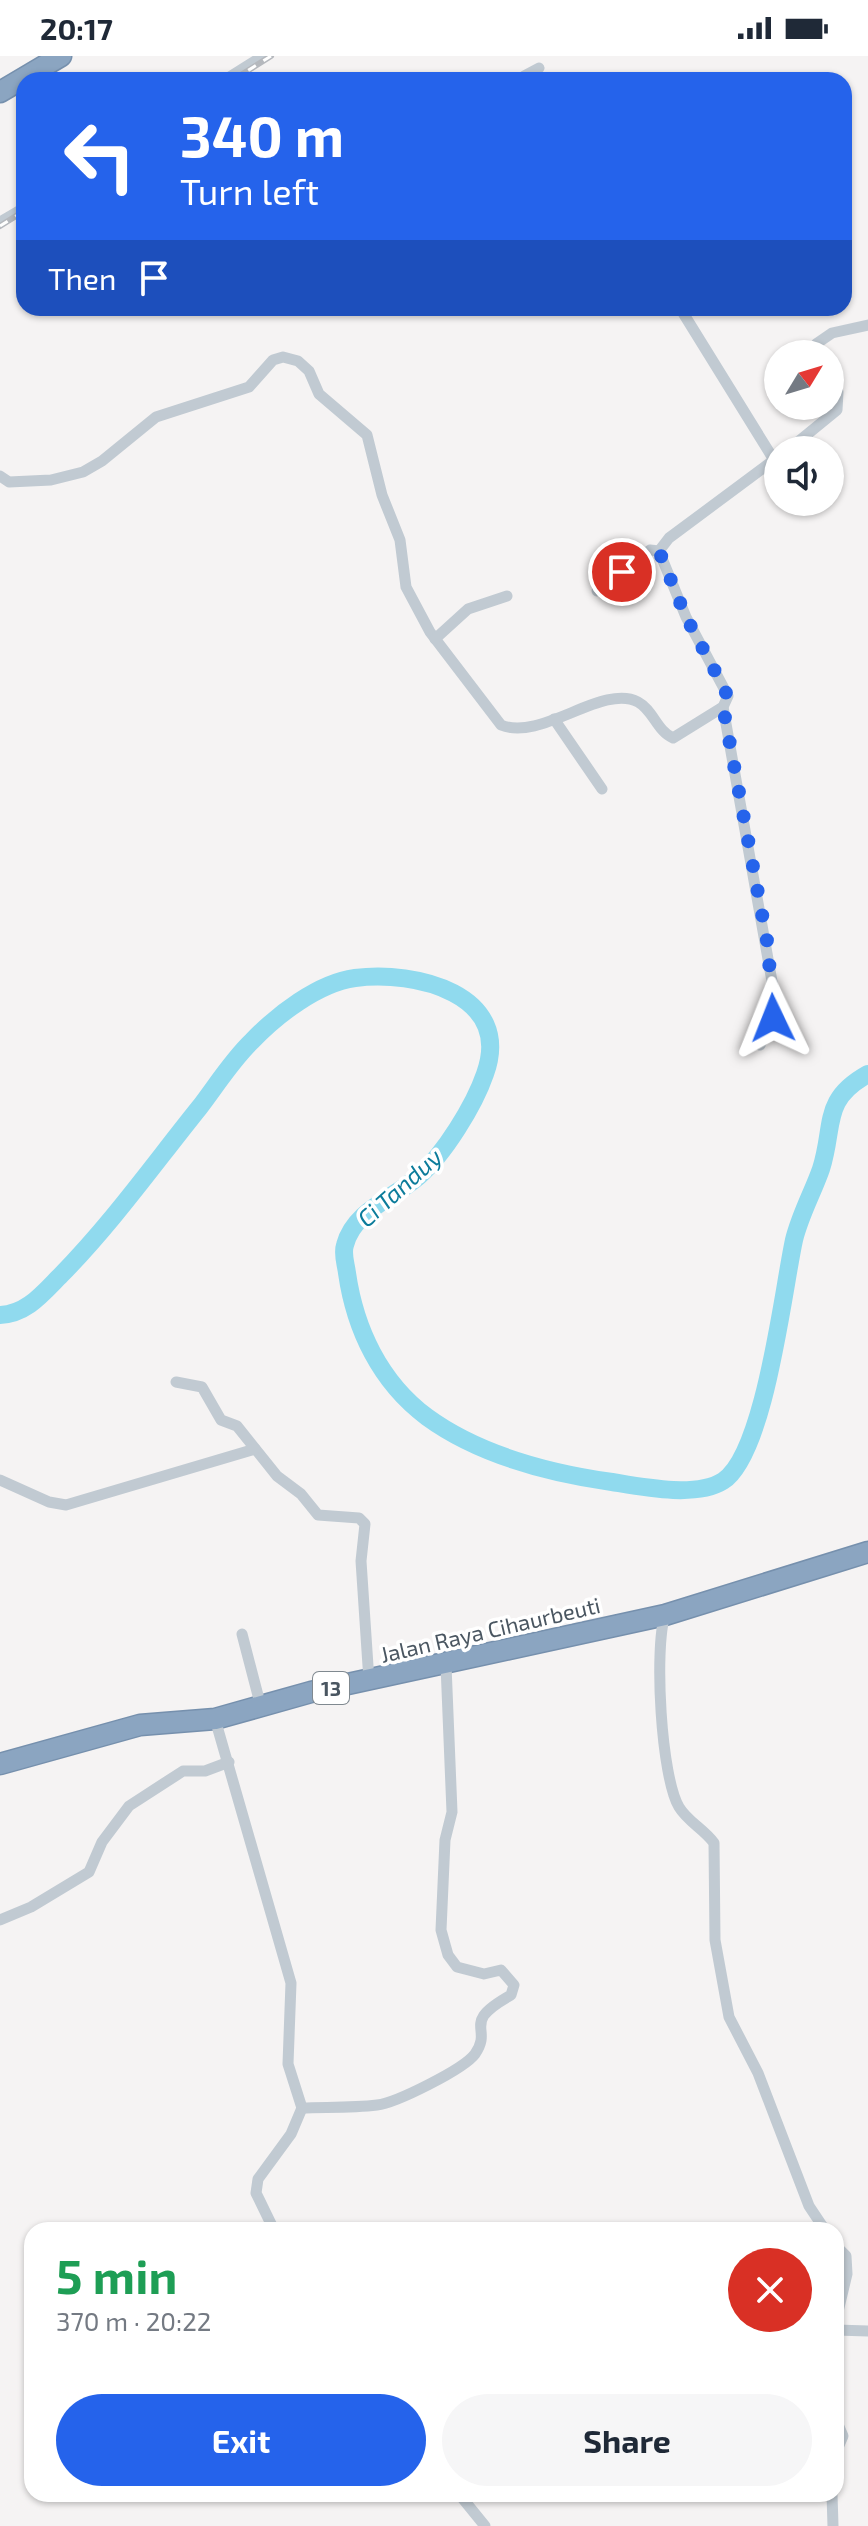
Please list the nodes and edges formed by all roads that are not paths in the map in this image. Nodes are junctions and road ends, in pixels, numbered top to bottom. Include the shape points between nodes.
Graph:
1 (61, 56) edge
2 (263, 56) edge
3 (539, 68) dead end
4 (34, 72) edge
5 (238, 72) edge
6 (532, 72) edge
7 (685, 316) edge
8 (868, 325) edge
9 (820, 340) edge
10 (825, 420) edge
11 (805, 436) edge
12 (764, 439) edge
13 (764, 467) edge
14 (0, 476) edge
15 (659, 551) junction
16 (597, 591) dead end
17 (507, 596) dead end
18 (435, 639) junction
19 (723, 707) junction
20 (554, 719) junction
21 (602, 789) dead end
22 (760, 1045) dead end
23 (176, 1382) dead end
24 (255, 1449) junction
25 (0, 1480) edge
26 (868, 1552) edge
27 (665, 1615) junction
28 (242, 1634) dead end
29 (446, 1665) junction
30 (369, 1681) junction
31 (261, 1707) junction
32 (215, 1719) junction
33 (229, 1762) junction
34 (0, 1764) edge
35 (0, 1920) edge
36 (302, 2108) junction
37 (270, 2222) edge
38 (820, 2222) edge
39 (844, 2254) edge
40 (844, 2279) edge
41 (844, 2330) edge
42 (868, 2331) edge
43 (466, 2502) edge
44 (832, 2502) edge
45 (485, 2526) edge
46 (833, 2526) edge

1 - 4 highway
2 - 5 street
3 - 6 street
7 - 12 street
8 - 9 street
10 - 11 street
13 - 15 street
14 - 18 street via 9,482 51,480 83,472 156,417 249,387 273,360 298,361 319,394 367,435 400,540 403,579
15 - 16 street via 650,550
15 - 19 street via 726,692
17 - 18 street via 468,609
18 - 20 street via 501,725 524,729
19 - 20 street via 673,738 634,701 597,704
19 - 22 street via 773,987 773,1018
20 - 21 street
23 - 24 street via 202,1387 221,1420 237,1426
24 - 25 street via 66,1505
24 - 30 street via 318,1515 359,1518 365,1524 361,1561
26 - 27 highway, 13
27 - 29 highway, Jalan Raya Cihaurbeuti / 13
27 - 38 street via 660,1672 665,1752 680,1809 714,1843 715,1940 729,2017
28 - 31 street
29 - 30 highway, Jalan Raya Cihaurbeuti / 13
29 - 36 street via 452,1812 445,1840 441,1930 457,1967 484,1974 501,1970 514,1985 511,1995 481,2017 478,2050 460,2068 380,2105
30 - 31 highway, Jalan Raya Cihaurbeuti / 13
31 - 32 highway, Jalan Raya Cihaurbeuti / 13
32 - 33 street
32 - 34 highway, Jalan Raya Cihaurbeuti / 13 via 140,1725
33 - 35 street via 205,1771 183,1771 129,1806 102,1842 89,1872
33 - 36 street via 291,1983 288,2064
36 - 37 street via 291,2134 258,2179 256,2193
39 - 40 street
41 - 42 street
43 - 45 street
44 - 46 street

